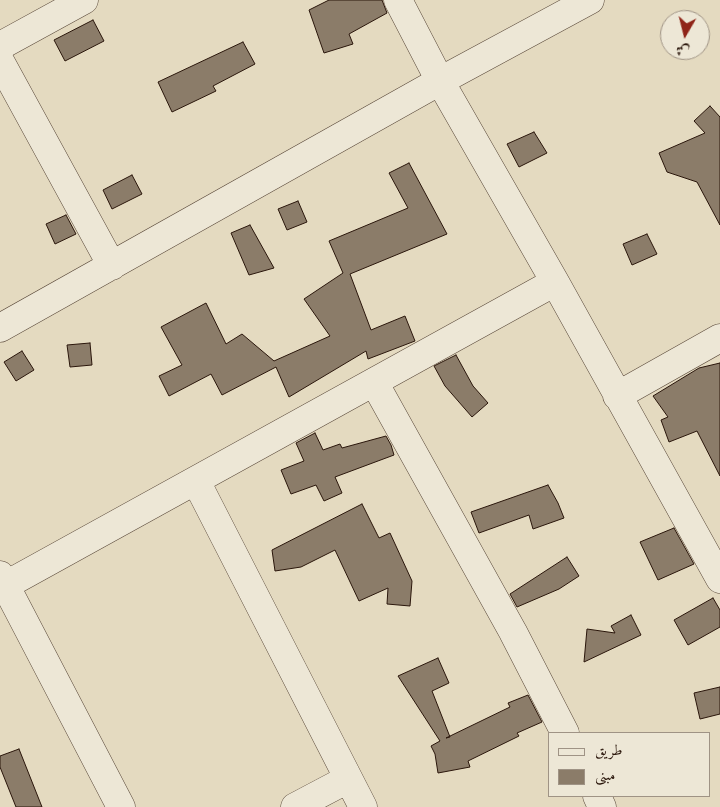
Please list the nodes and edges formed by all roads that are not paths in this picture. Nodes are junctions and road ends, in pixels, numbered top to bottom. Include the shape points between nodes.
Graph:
1 (84, 0) edge
2 (398, 0) edge
3 (590, 0) edge
4 (0, 46) edge
5 (0, 62) edge
6 (440, 81) junction
7 (112, 266) junction
8 (555, 282) junction
9 (0, 328) edge
10 (720, 338) edge
11 (374, 382) junction
12 (617, 396) junction
13 (196, 481) junction
14 (719, 577) edge
15 (3, 580) edge
16 (564, 732) edge
17 (348, 779) junction
18 (121, 807) edge
19 (295, 807) edge
20 (363, 807) edge

1 - 4 street
2 - 6 street
3 - 6 street
5 - 7 street
6 - 7 street
6 - 8 street
7 - 9 street
8 - 11 street
8 - 12 street
10 - 12 street
11 - 13 street
11 - 16 street via 513,632
12 - 14 street
13 - 15 street
13 - 17 street
15 - 18 street
17 - 19 street
17 - 20 street

